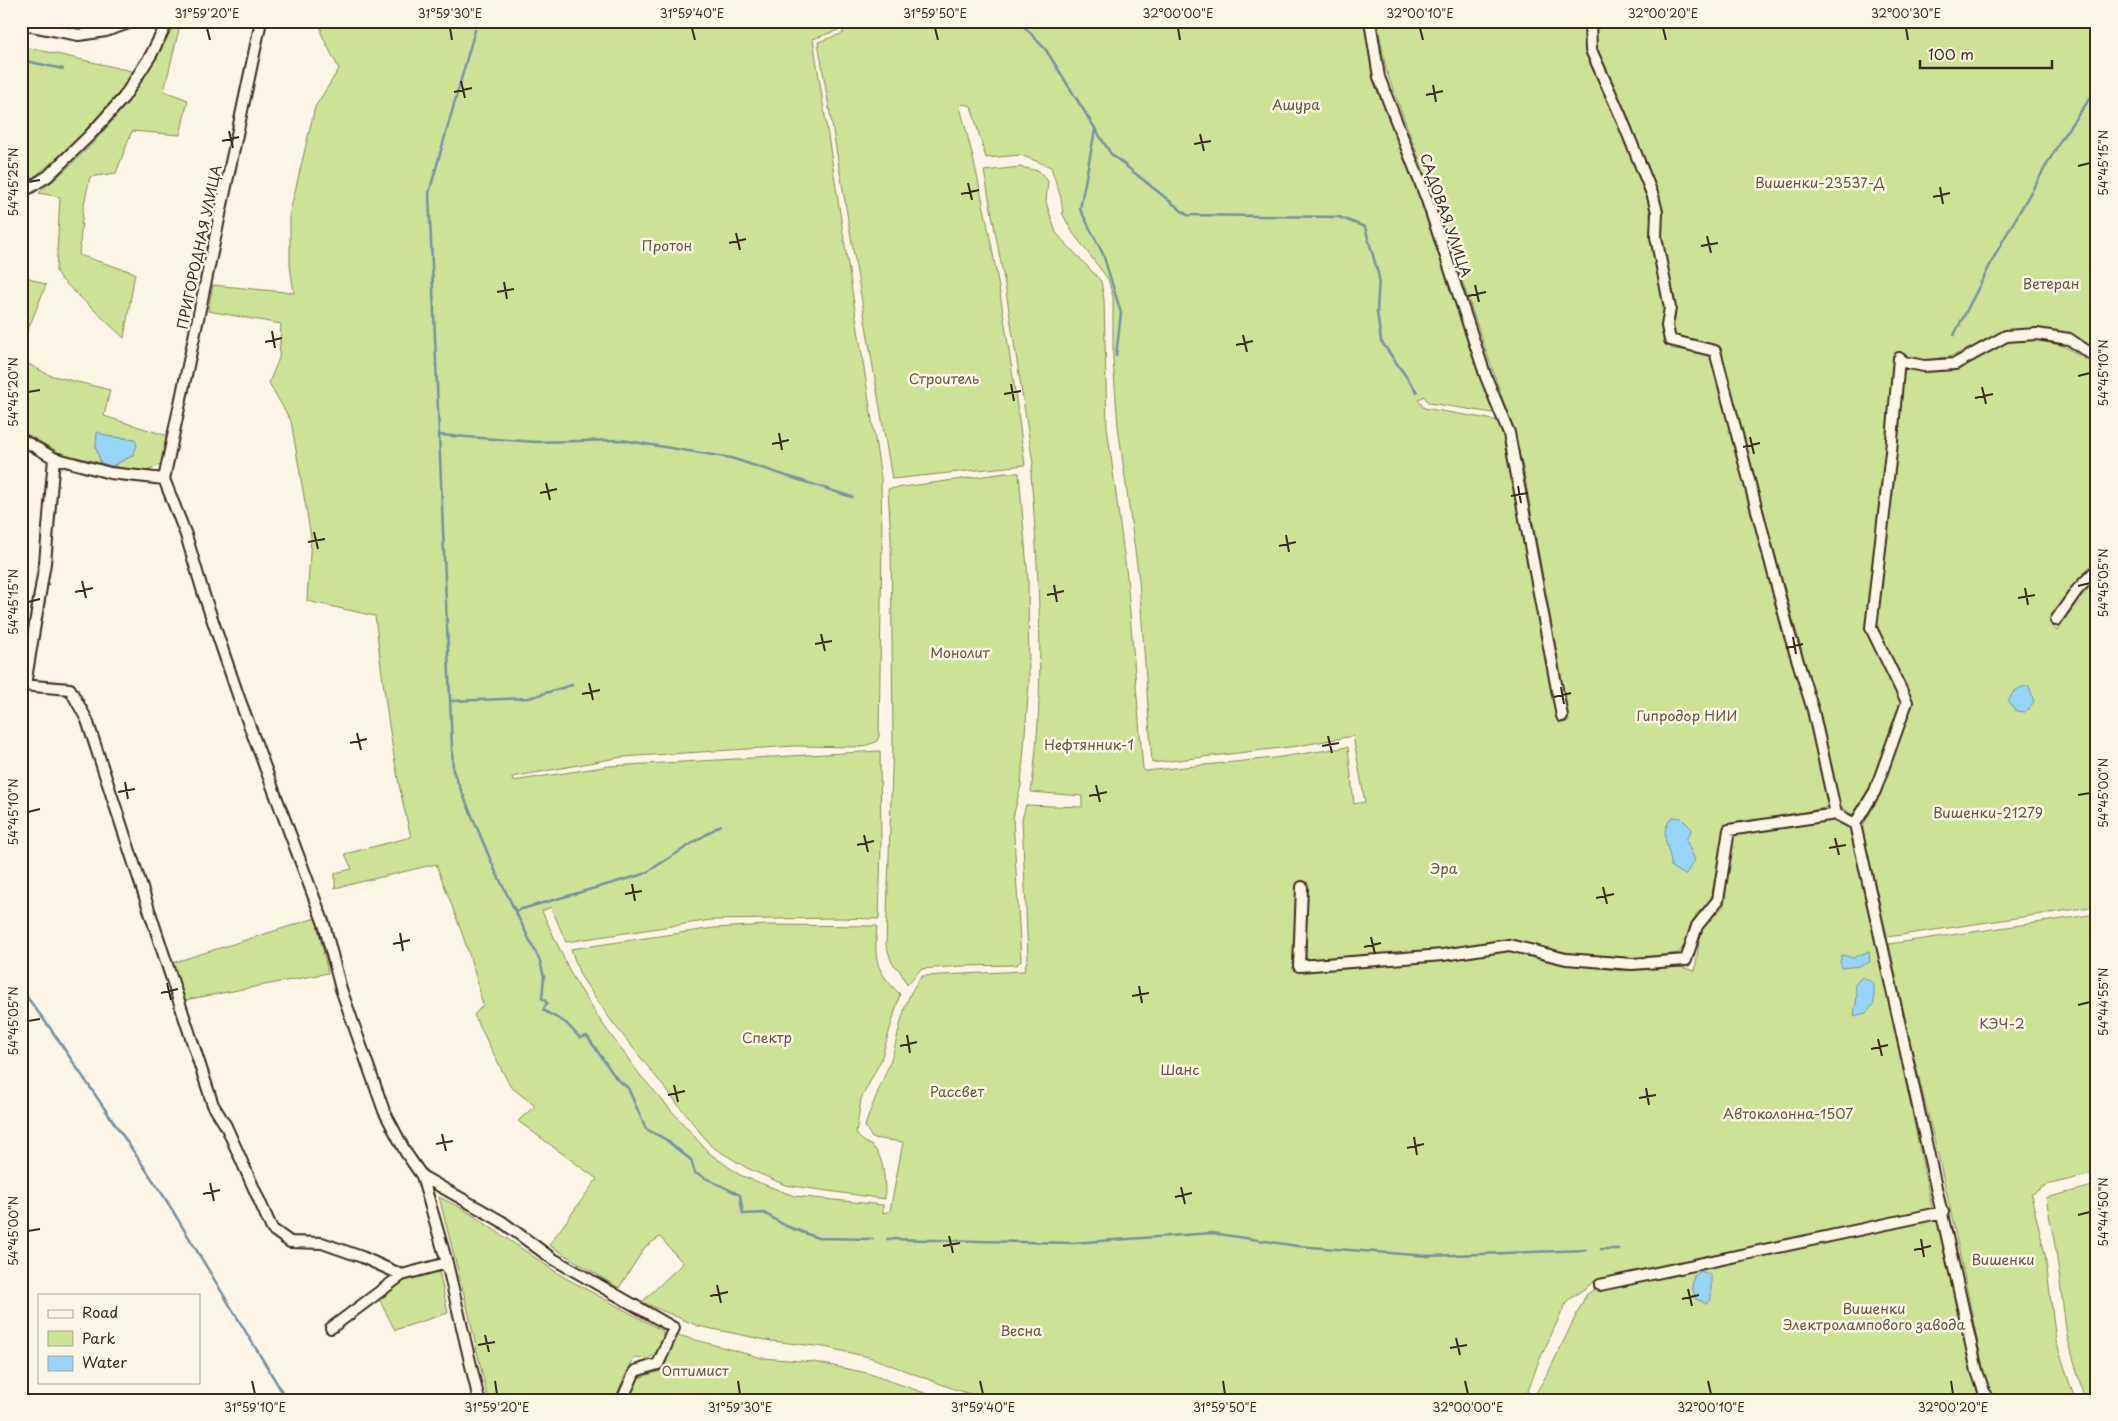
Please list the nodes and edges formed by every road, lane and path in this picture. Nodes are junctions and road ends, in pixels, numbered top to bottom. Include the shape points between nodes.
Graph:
1 (135, 21) edge
2 (168, 21) edge
3 (261, 21) edge
4 (1370, 21) edge
5 (1590, 21) edge
6 (21, 24) edge
7 (21, 193) edge
8 (2097, 358) edge
9 (21, 439) edge
10 (54, 458) junction
11 (164, 479) junction
12 (2097, 570) edge
13 (2056, 620) dead end
14 (23, 685) edge
15 (1562, 716) dead end
16 (1836, 814) junction
17 (1855, 824) junction
18 (1302, 888) dead end
19 (422, 1176) junction
20 (1943, 1212) junction
21 (447, 1263) junction
22 (402, 1275) junction
23 (1600, 1285) dead end
24 (331, 1328) dead end
25 (479, 1400) edge
26 (622, 1400) edge
27 (1987, 1400) edge

1 - 6 street via 106,31 79,35
2 - 7 street via 124,97 48,176
3 - 11 street, ПРИГОРОДНАЯ УЛИЦА
4 - 15 street, САДОВАЯ УЛИЦА via 1379,77 1427,200 1486,378 1509,433
5 - 16 street via 1591,50 1654,196 1656,237 1670,308 1667,326 1670,340 1715,352 1790,636 1813,710
8 - 17 street via 2069,339 2037,334 2006,336 1955,364 1924,366 1899,358 1871,628 1907,702 1875,792
9 - 10 street
10 - 11 street via 110,473
10 - 14 street via 45,564
11 - 19 street via 186,535 239,698 324,924 341,989 381,1102 401,1144
12 - 13 street via 2077,590
14 - 22 street via 70,689 87,720 213,1105 226,1126 272,1229 290,1242 322,1243
16 - 17 street
16 - 18 street via 1729,830 1718,900 1697,926 1686,960 1632,964 1566,959 1509,945 1443,955 1299,966
17 - 20 street
19 - 21 street
19 - 26 street via 674,1328 658,1364 635,1371
20 - 23 street
20 - 27 street via 1977,1372
21 - 22 street
21 - 25 street
22 - 24 street

